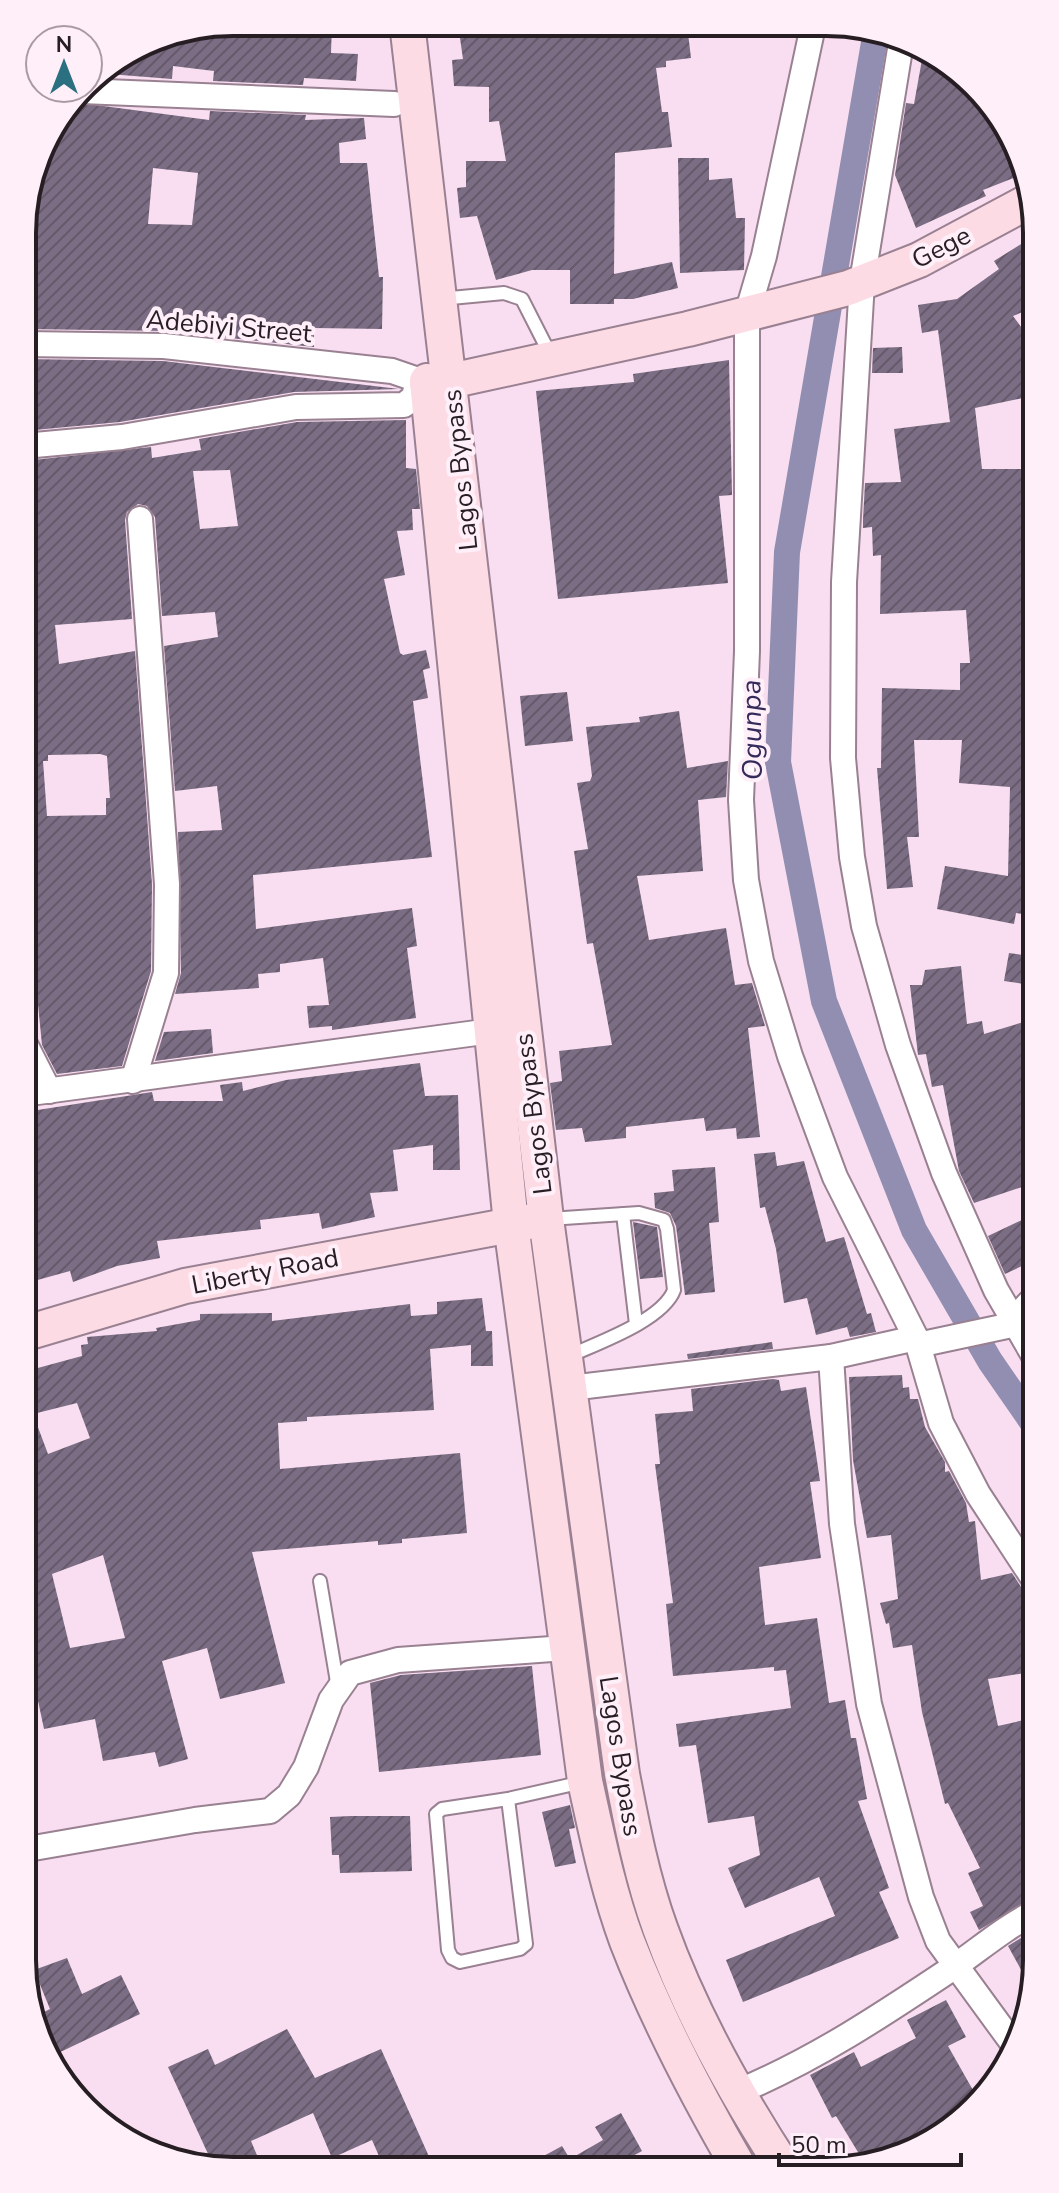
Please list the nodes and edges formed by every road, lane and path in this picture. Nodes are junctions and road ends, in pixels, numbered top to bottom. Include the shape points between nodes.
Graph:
1 (386, 36) edge
2 (409, 36) edge
3 (811, 36) edge
4 (900, 50) edge
5 (104, 92) edge
6 (394, 104) junction
7 (1021, 206) edge
8 (855, 285) junction
9 (440, 299) junction
10 (758, 311) junction
11 (36, 344) edge
12 (552, 359) junction
13 (432, 381) junction
14 (36, 445) edge
15 (140, 519) dead end
16 (491, 1031) junction
17 (36, 1066) edge
18 (133, 1081) junction
19 (49, 1091) junction
20 (36, 1092) edge
21 (623, 1214) junction
22 (546, 1219) junction
23 (511, 1224) junction
24 (1023, 1311) edge
25 (636, 1324) junction
26 (1011, 1324) junction
27 (36, 1330) edge
28 (1023, 1341) edge
29 (917, 1342) junction
30 (831, 1357) junction
31 (568, 1373) junction
32 (1023, 1563) edge
33 (320, 1581) dead end
34 (566, 1648) junction
35 (338, 1689) junction
36 (585, 1781) junction
37 (508, 1799) junction
38 (36, 1848) edge
39 (1023, 1919) edge
40 (956, 1965) junction
41 (1007, 2036) edge
42 (740, 2091) junction
43 (734, 2157) edge
44 (778, 2157) edge

1 - 6 main road, Lagos Bypass
2 - 9 main road, Lagos Bypass
3 - 10 street via 764,256
4 - 8 street
5 - 6 street
6 - 13 main road, Lagos Bypass
7 - 8 main road, Gege via 919,260
8 - 10 main road, Gege
8 - 26 street via 843,758 852,857 864,926 898,1045 944,1173
9 - 12 lane via 504,293 522,299
9 - 13 main road, Lagos Bypass
10 - 12 main road, Gege
10 - 29 street via 741,800 746,880 761,961 810,1110 835,1177
11 - 13 street, Adebiyi Street via 164,346 392,371
12 - 13 main road, Gege
13 - 14 street via 404,405 296,407 122,437
13 - 16 main road, Lagos Bypass
13 - 22 main road, Lagos Bypass
15 - 18 street via 167,884 166,973
16 - 18 street
16 - 23 main road, Lagos Bypass
17 - 19 street
18 - 19 street
19 - 20 street
21 - 22 lane
21 - 25 lane
21 - 25 lane via 654,1215 667,1229 674,1290 659,1311
22 - 23 main road, Liberty Road
22 - 31 main road, Lagos Bypass
23 - 27 main road, Liberty Road via 185,1286
23 - 34 main road, Lagos Bypass
24 - 26 street
25 - 31 lane
26 - 28 street
26 - 29 street
29 - 30 street
29 - 32 street via 941,1423 978,1494
30 - 31 street
30 - 40 street via 842,1524 869,1704 921,1897 938,1941
31 - 42 main road, Lagos Bypass via 637,1852 660,1928 696,2012
33 - 35 lane
34 - 35 street via 398,1660 350,1673
34 - 36 main road, Lagos Bypass
35 - 38 street via 306,1767 289,1795 270,1811
36 - 37 lane
36 - 43 main road, Lagos Bypass via 627,1940 665,2028
37 - 37 lane via 436,1814 448,1950 460,1962 526,1944
39 - 40 street
40 - 41 street
40 - 42 street via 848,2037
42 - 44 main road, Lagos Bypass

